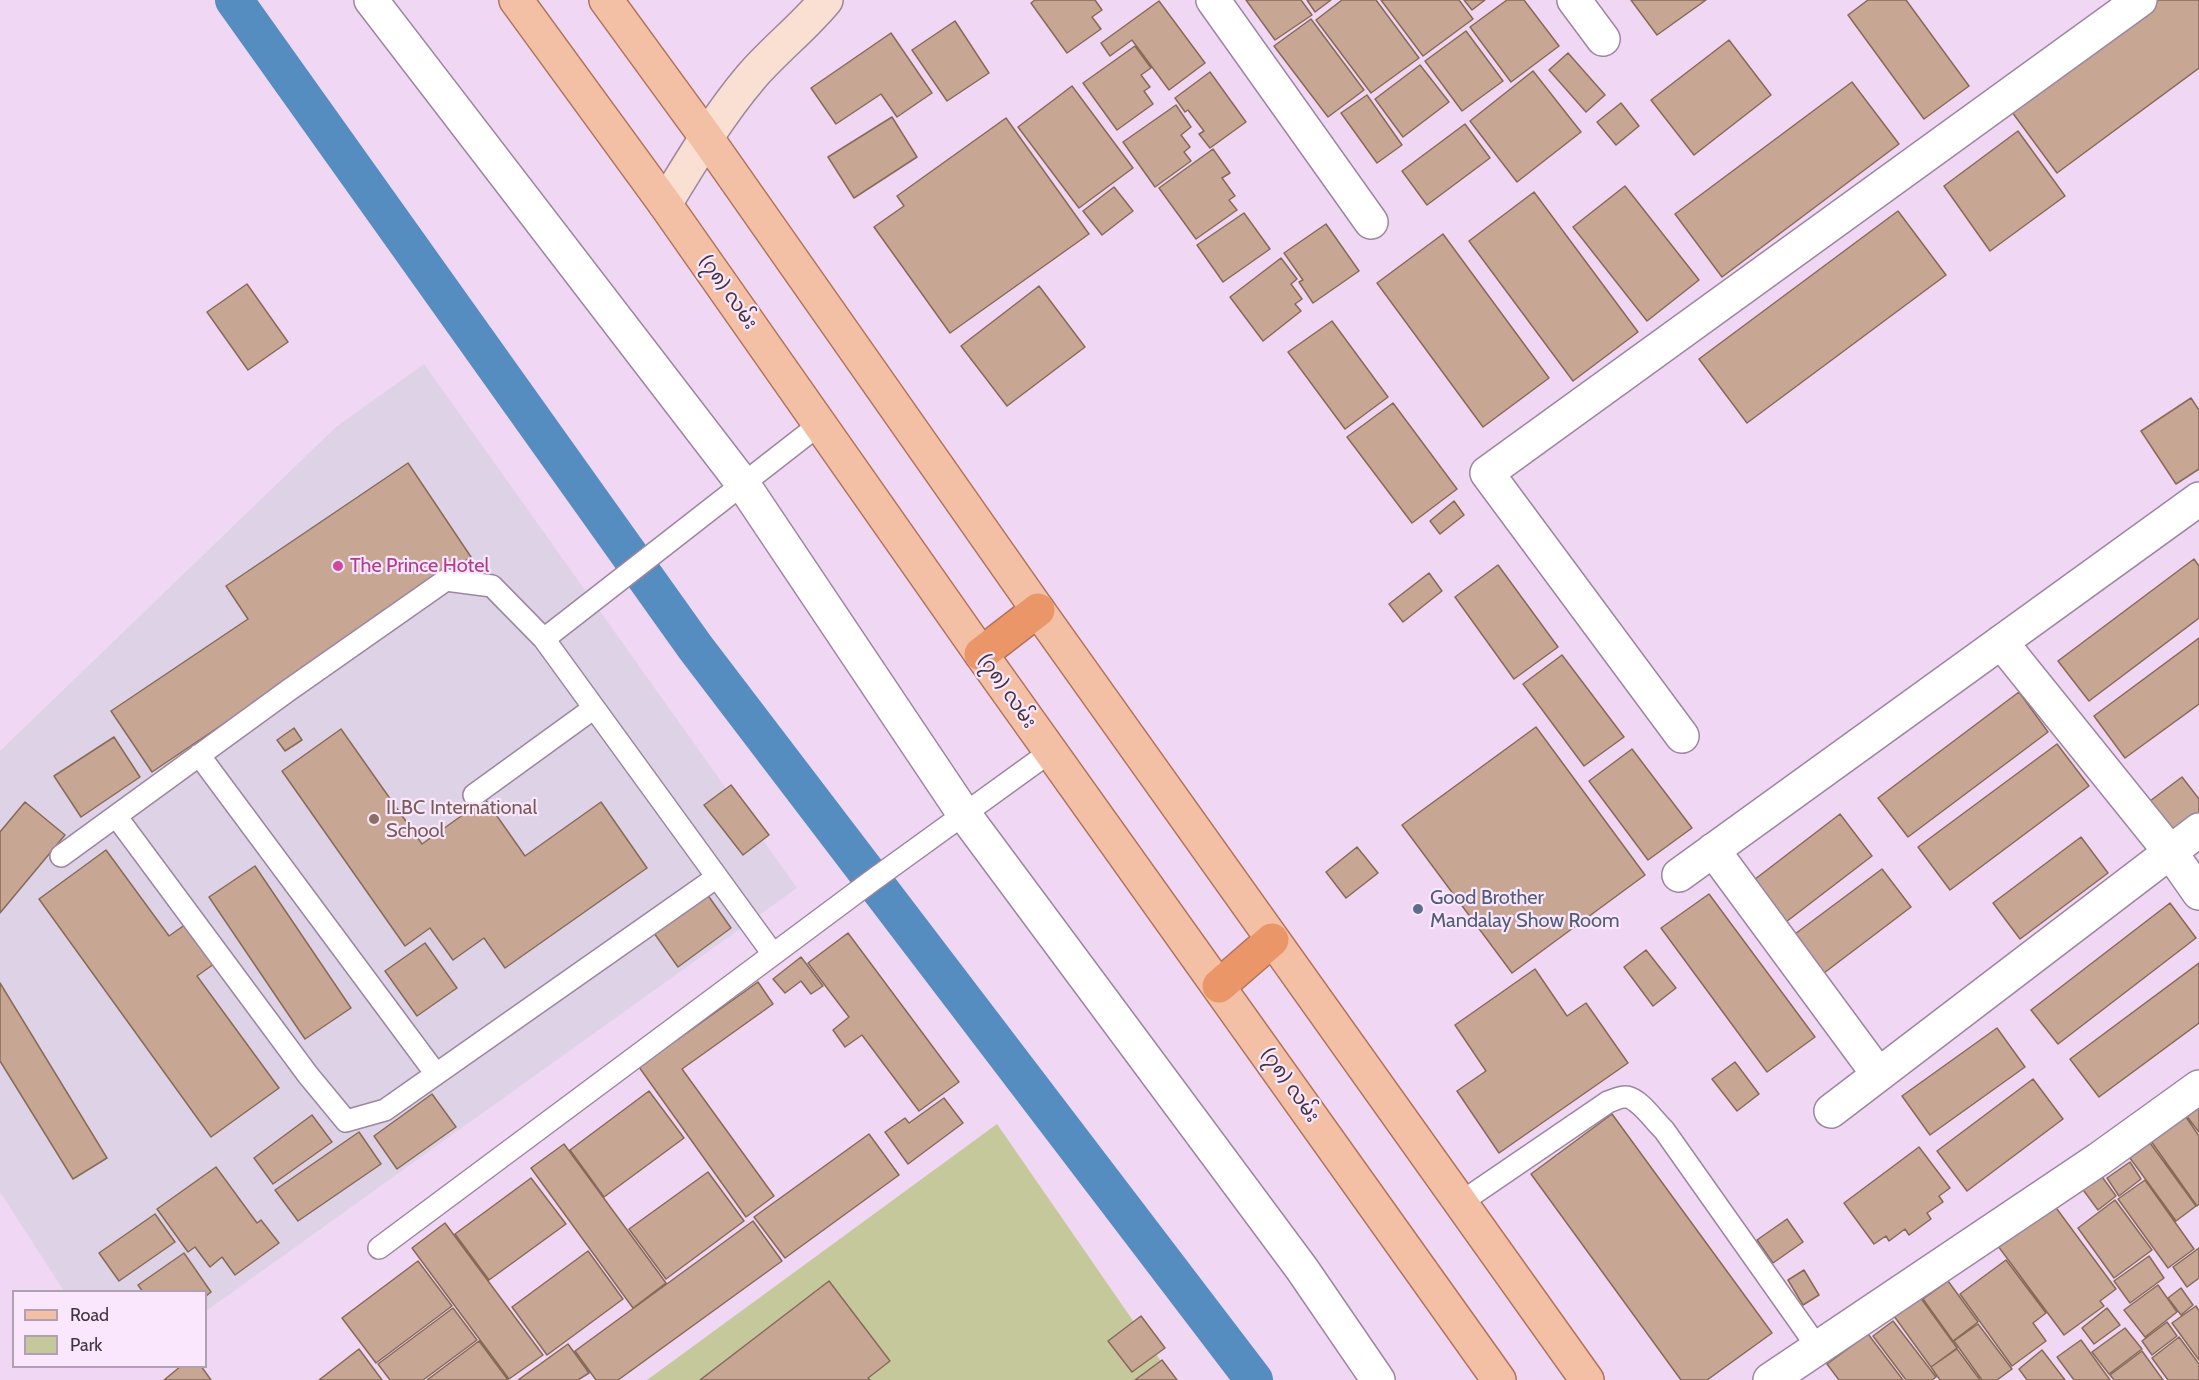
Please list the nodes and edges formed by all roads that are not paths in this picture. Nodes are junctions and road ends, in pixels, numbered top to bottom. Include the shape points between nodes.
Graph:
1 (371, 0) edge
2 (516, 0) edge
3 (606, 0) edge
4 (1213, 0) edge
5 (1574, 0) edge
6 (2140, 0) edge
7 (815, 5) edge
8 (1604, 39) dead end
9 (706, 137) junction
10 (665, 204) junction
11 (1371, 222) dead end
12 (820, 424) junction
13 (743, 484) junction
14 (2199, 499) edge
15 (1038, 610) junction
16 (544, 639) junction
17 (2001, 642) junction
18 (981, 654) junction
19 (594, 708) junction
20 (1682, 736) dead end
21 (1050, 752) junction
22 (199, 755) junction
23 (474, 795) dead end
24 (964, 814) junction
25 (116, 816) junction
26 (2199, 830) edge
27 (1713, 850) junction
28 (2170, 853) junction
29 (61, 855) dead end
30 (1679, 875) dead end
31 (717, 877) junction
32 (2199, 893) edge
33 (1272, 940) junction
34 (773, 954) junction
35 (1219, 986) junction
36 (436, 1074) junction
37 (1878, 1074) junction
38 (2199, 1087) edge
39 (1831, 1111) dead end
40 (1460, 1203) junction
41 (379, 1248) dead end
42 (1818, 1348) junction
43 (1378, 1380) edge
44 (1499, 1380) edge
45 (1587, 1380) edge
46 (1770, 1380) edge

1 - 13 street
2 - 10 main road, (၇၈) လမ်း
3 - 9 main road
4 - 11 street
5 - 8 street
6 - 20 street via 1487,473
7 - 9 street via 751,76
9 - 10 street
9 - 15 main road
10 - 12 main road, (၇၈) လမ်း
12 - 13 lane
12 - 18 main road, (၇၈) လမ်း
13 - 16 lane
13 - 24 street
14 - 17 street
15 - 18 highway
15 - 33 main road
16 - 19 lane
16 - 22 lane via 492,586 446,580
17 - 27 street
17 - 28 street
18 - 21 main road, (၇၈) လမ်း
19 - 23 lane
19 - 31 lane
21 - 24 lane
21 - 35 main road, (၇၈) လမ်း
22 - 25 lane
22 - 36 lane
24 - 34 lane
24 - 43 street via 1302,1269
25 - 29 lane
25 - 36 lane via 346,1121 385,1110
26 - 28 street
27 - 30 street
27 - 37 street
28 - 32 street
28 - 37 street
31 - 34 lane
31 - 36 lane
33 - 35 highway
33 - 40 main road
34 - 41 lane
35 - 44 main road, (၇၈) လမ်း
37 - 39 street
38 - 42 street
40 - 42 lane via 1608,1102 1629,1097 1664,1130
40 - 45 main road
42 - 46 street

